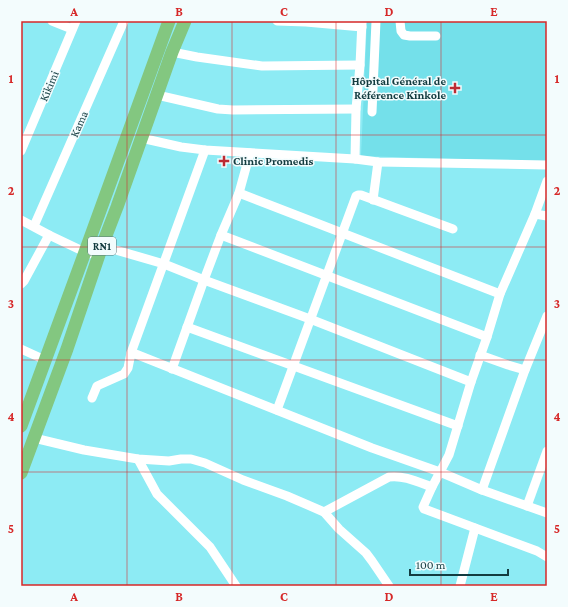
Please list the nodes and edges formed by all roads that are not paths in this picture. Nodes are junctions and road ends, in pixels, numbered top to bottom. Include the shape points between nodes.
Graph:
1 (52, 21) edge
2 (124, 21) edge
3 (169, 21) edge
4 (185, 21) edge
5 (277, 21) edge
6 (376, 21) edge
7 (400, 21) edge
8 (362, 24) edge
9 (74, 25) edge
10 (436, 36) dead end
11 (172, 52) junction
12 (360, 65) junction
13 (157, 95) junction
14 (356, 110) junction
15 (372, 112) dead end
16 (141, 138) junction
17 (205, 150) junction
18 (21, 151) edge
19 (250, 153) junction
20 (355, 159) junction
21 (378, 162) junction
22 (547, 165) edge
23 (547, 181) edge
24 (239, 193) junction
25 (373, 200) junction
26 (535, 214) junction
27 (547, 216) edge
28 (21, 220) edge
29 (34, 226) junction
30 (453, 229) dead end
31 (342, 232) junction
32 (49, 235) junction
33 (221, 235) junction
34 (85, 252) junction
35 (100, 252) junction
36 (164, 264) junction
37 (326, 275) junction
38 (204, 280) junction
39 (21, 284) edge
40 (500, 294) junction
41 (547, 316) edge
42 (310, 319) junction
43 (187, 327) junction
44 (487, 337) junction
45 (21, 349) edge
46 (131, 353) junction
47 (480, 354) junction
48 (45, 360) junction
49 (293, 365) junction
50 (172, 369) junction
51 (525, 370) junction
52 (471, 382) junction
53 (92, 398) dead end
54 (24, 406) edge
55 (277, 410) junction
56 (21, 426) edge
57 (458, 426) junction
58 (34, 438) junction
59 (547, 451) edge
60 (138, 459) junction
61 (440, 472) junction
62 (21, 473) edge
63 (432, 487) junction
64 (482, 490) junction
65 (527, 506) junction
66 (324, 512) junction
67 (547, 513) edge
68 (475, 528) junction
69 (547, 557) edge
70 (236, 586) edge
71 (389, 586) edge
72 (460, 586) edge

1 - 9 street
2 - 29 street, Kama
3 - 34 highway, RN1
4 - 11 highway, RN1
5 - 8 street
6 - 15 street
7 - 10 street via 404,35
8 - 12 street
9 - 18 street, Kikimi
11 - 12 street via 262,66
11 - 13 highway, RN1
12 - 14 street
13 - 14 street via 218,109
13 - 16 highway, RN1
14 - 20 street
16 - 17 street
16 - 35 highway, RN1
17 - 19 street
17 - 36 street
19 - 20 street
19 - 24 street
20 - 21 street
21 - 22 street
21 - 25 street
23 - 26 street
24 - 31 street
24 - 33 street
25 - 30 street
25 - 31 street via 356,196
26 - 27 street
26 - 40 street
28 - 29 street
29 - 32 street
31 - 37 street
31 - 40 street
32 - 34 street
32 - 39 street
33 - 37 street
33 - 38 street
34 - 35 street
34 - 48 highway, RN1
35 - 36 street
35 - 58 highway, RN1
36 - 38 street
36 - 46 street
37 - 42 street
37 - 44 street
38 - 42 street
38 - 43 street
40 - 44 street
41 - 51 street
42 - 49 street
42 - 52 street
43 - 49 street
43 - 50 street
44 - 47 street
45 - 48 street
46 - 50 street
46 - 53 street via 124,374 97,386
47 - 51 street
47 - 52 street
48 - 54 highway, RN1
49 - 55 street
49 - 57 street
50 - 55 street
51 - 64 street
52 - 57 street
54 - 56 highway, RN1
55 - 61 street
57 - 61 street via 449,455
58 - 60 street
58 - 62 highway, RN1
59 - 65 street
60 - 66 street via 191,459
60 - 70 street via 157,494 210,547
61 - 63 street
61 - 64 street
63 - 66 street via 397,476
63 - 68 street via 424,509
64 - 65 street
65 - 67 street
66 - 71 street via 339,530 366,554
68 - 69 street
68 - 72 street

